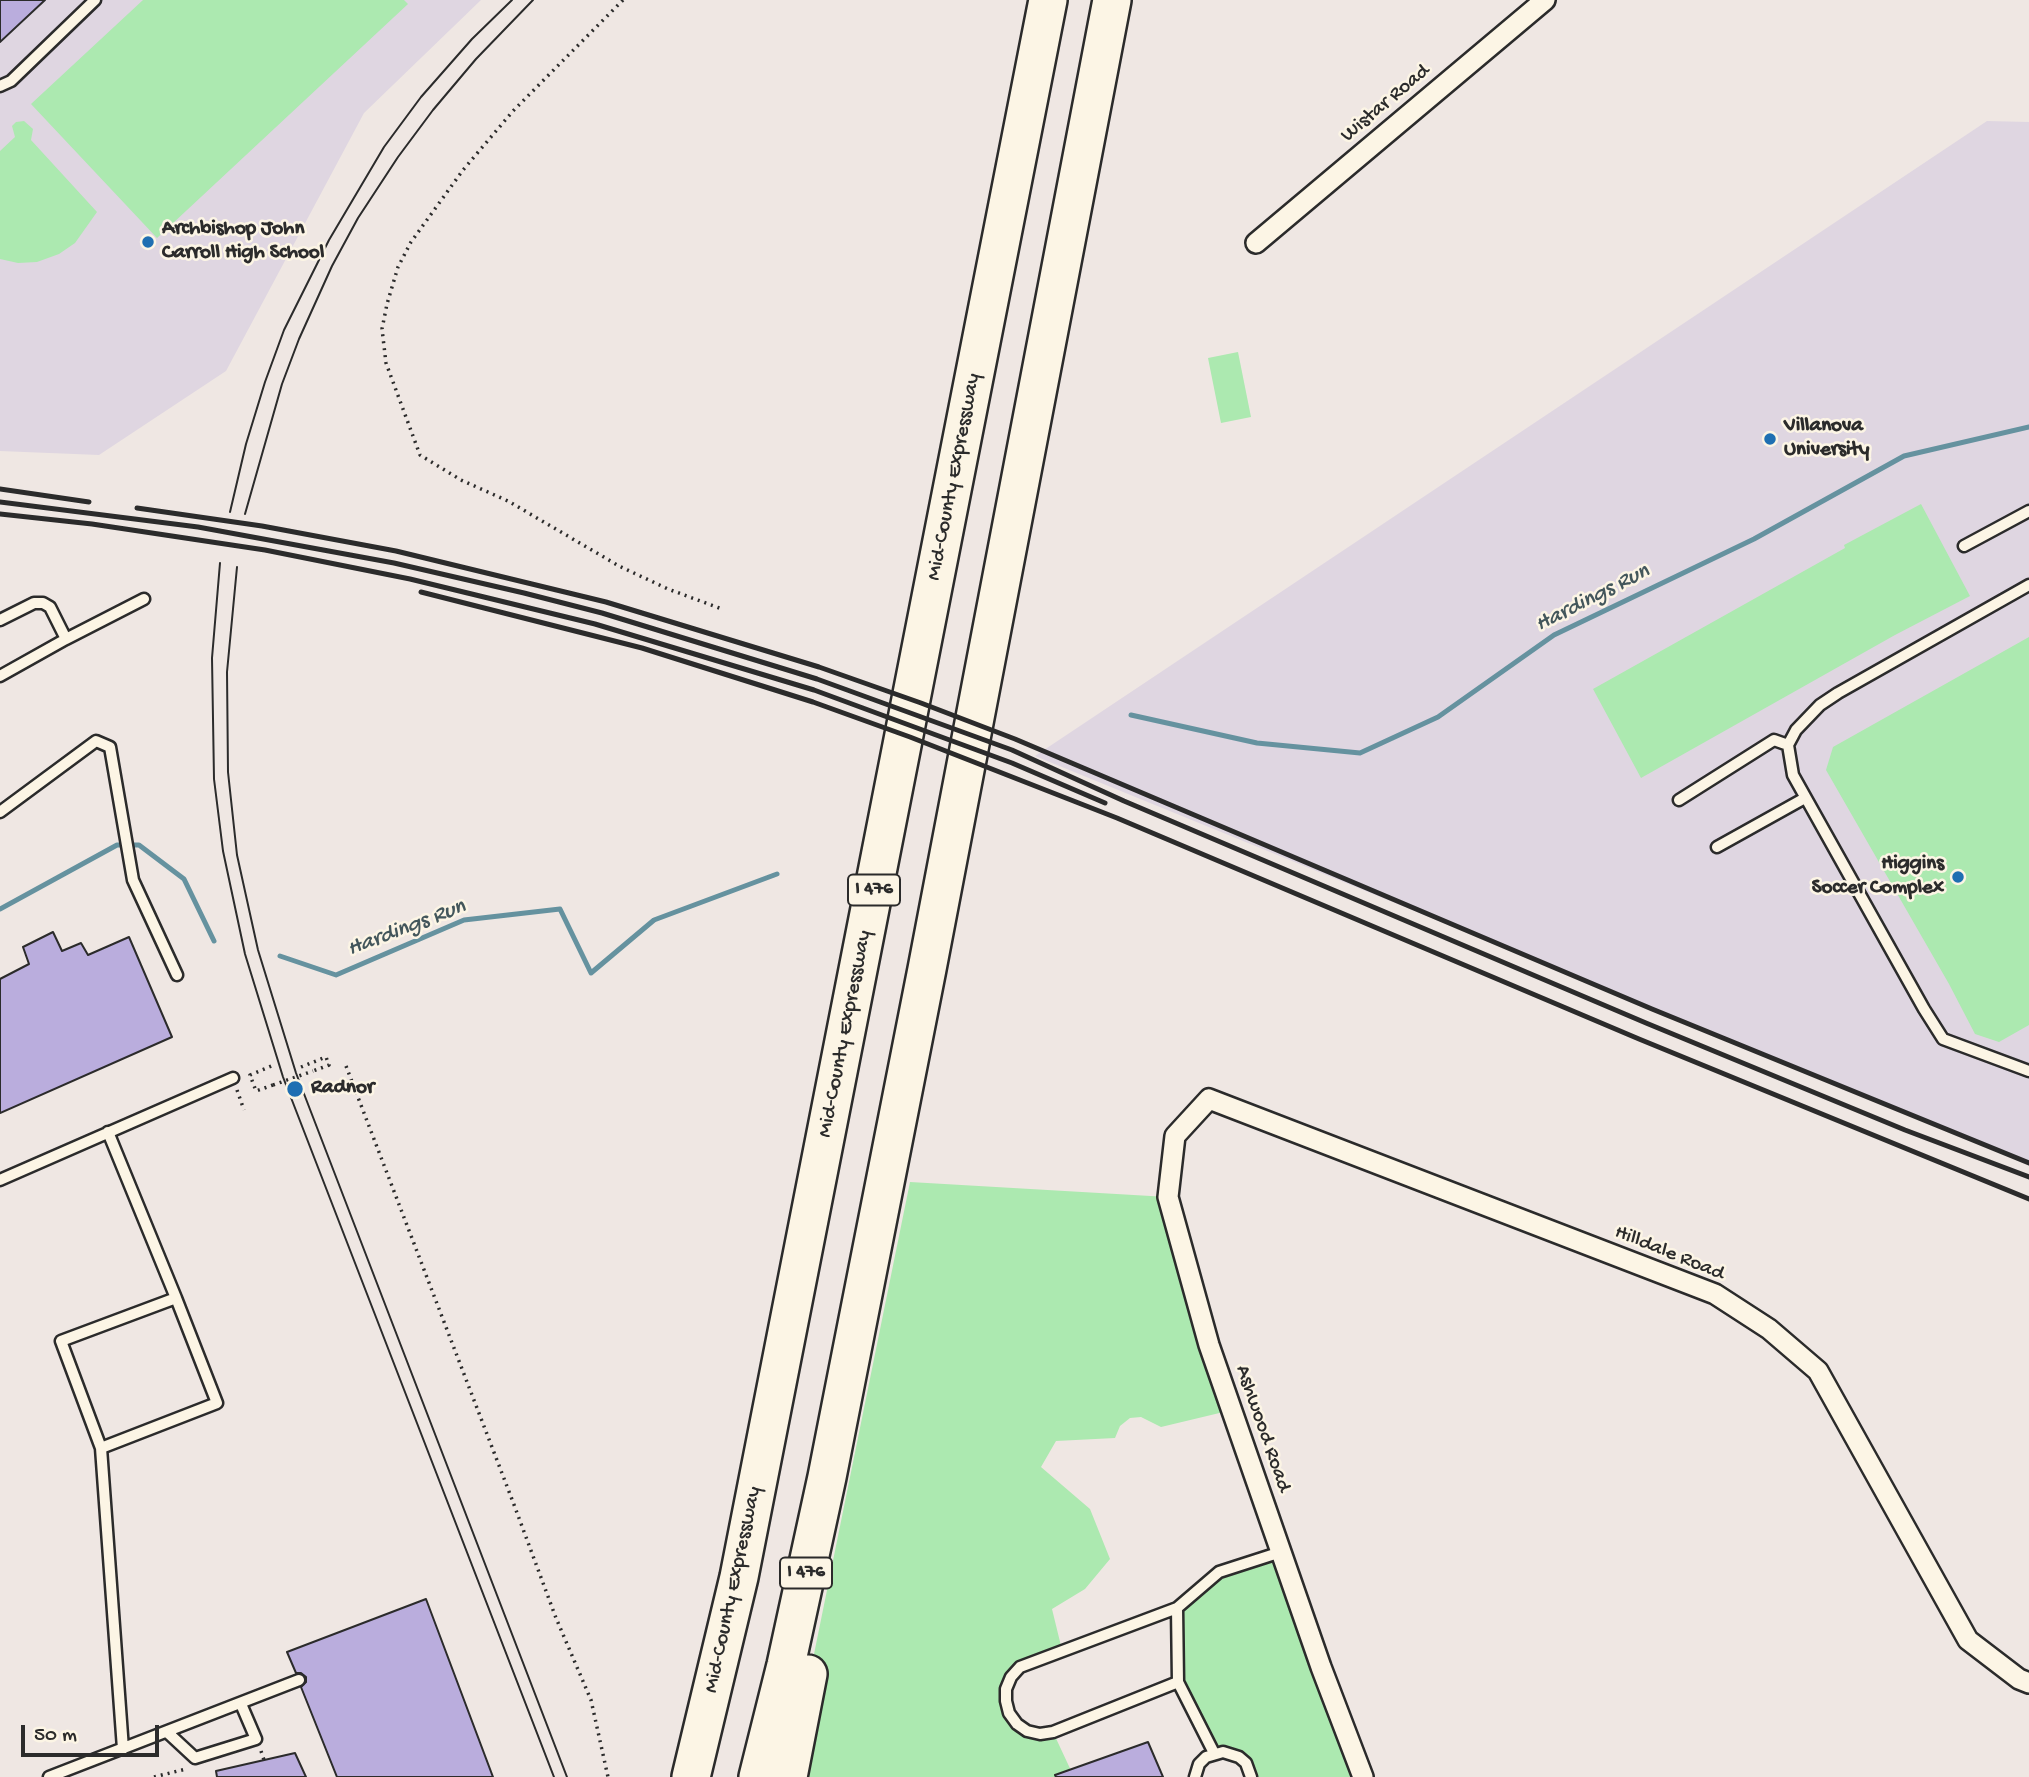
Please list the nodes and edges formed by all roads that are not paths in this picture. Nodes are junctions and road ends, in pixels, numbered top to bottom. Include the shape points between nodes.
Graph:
1 (95, 0) edge
2 (1048, 0) edge
3 (1112, 0) edge
4 (1545, 0) edge
5 (0, 86) edge
6 (1256, 243) dead end
7 (2029, 511) edge
8 (1964, 546) dead end
9 (2029, 585) edge
10 (144, 599) dead end
11 (0, 620) edge
12 (66, 639) junction
13 (0, 676) edge
14 (1788, 745) junction
15 (1805, 798) junction
16 (1679, 800) dead end
17 (0, 812) edge
18 (1717, 847) dead end
19 (177, 975) dead end
20 (2029, 1071) edge
21 (233, 1078) road end
22 (1209, 1099) joint
23 (108, 1132) junction
24 (0, 1180) edge
25 (176, 1298) junction
26 (847, 1368) junction
27 (101, 1448) junction
28 (1281, 1552) junction
29 (1177, 1608) junction
30 (299, 1680) dead end
31 (1178, 1682) junction
32 (2029, 1683) edge
33 (241, 1704) junction
34 (167, 1732) junction
35 (124, 1749) junction
36 (1214, 1753) junction
37 (49, 1777) edge
38 (691, 1777) edge
39 (758, 1777) edge
40 (788, 1777) edge
41 (1195, 1777) edge
42 (1251, 1777) edge
43 (1363, 1777) edge

1 - 5 lane
2 - 38 highway, Mid-County Expressway / I 476 via 739,1577
3 - 26 highway, I 476
4 - 6 street, Wistar Road
7 - 8 lane
9 - 14 lane via 1838,693 1820,705
10 - 12 lane
11 - 12 lane via 43,603 50,607
12 - 13 lane
14 - 15 lane via 1793,775
14 - 16 lane via 1774,740
15 - 18 lane
15 - 20 lane via 1943,1039
17 - 19 lane via 96,741 110,747 134,880
21 - 23 lane
22 - 28 street, Ashwood Road via 1175,1136 1168,1197 1209,1345
22 - 32 street, Hilldale Road via 1715,1294 1769,1329 1818,1371 1968,1640
23 - 24 lane
23 - 25 lane
25 - 27 lane via 61,1342
25 - 27 lane via 217,1403
26 - 39 highway, I 476 via 818,1518
26 - 40 highway via 843,1458 829,1563
27 - 35 lane
28 - 29 lane via 1219,1572
28 - 43 street, Ashwood Road
29 - 31 lane
29 - 31 lane via 1020,1667 1011,1676 1006,1701 1017,1724 1040,1734
30 - 33 lane
31 - 36 lane
33 - 34 lane
33 - 34 lane via 256,1739 195,1758
34 - 35 lane
35 - 37 lane
36 - 41 lane via 1199,1763
36 - 42 lane via 1239,1757

